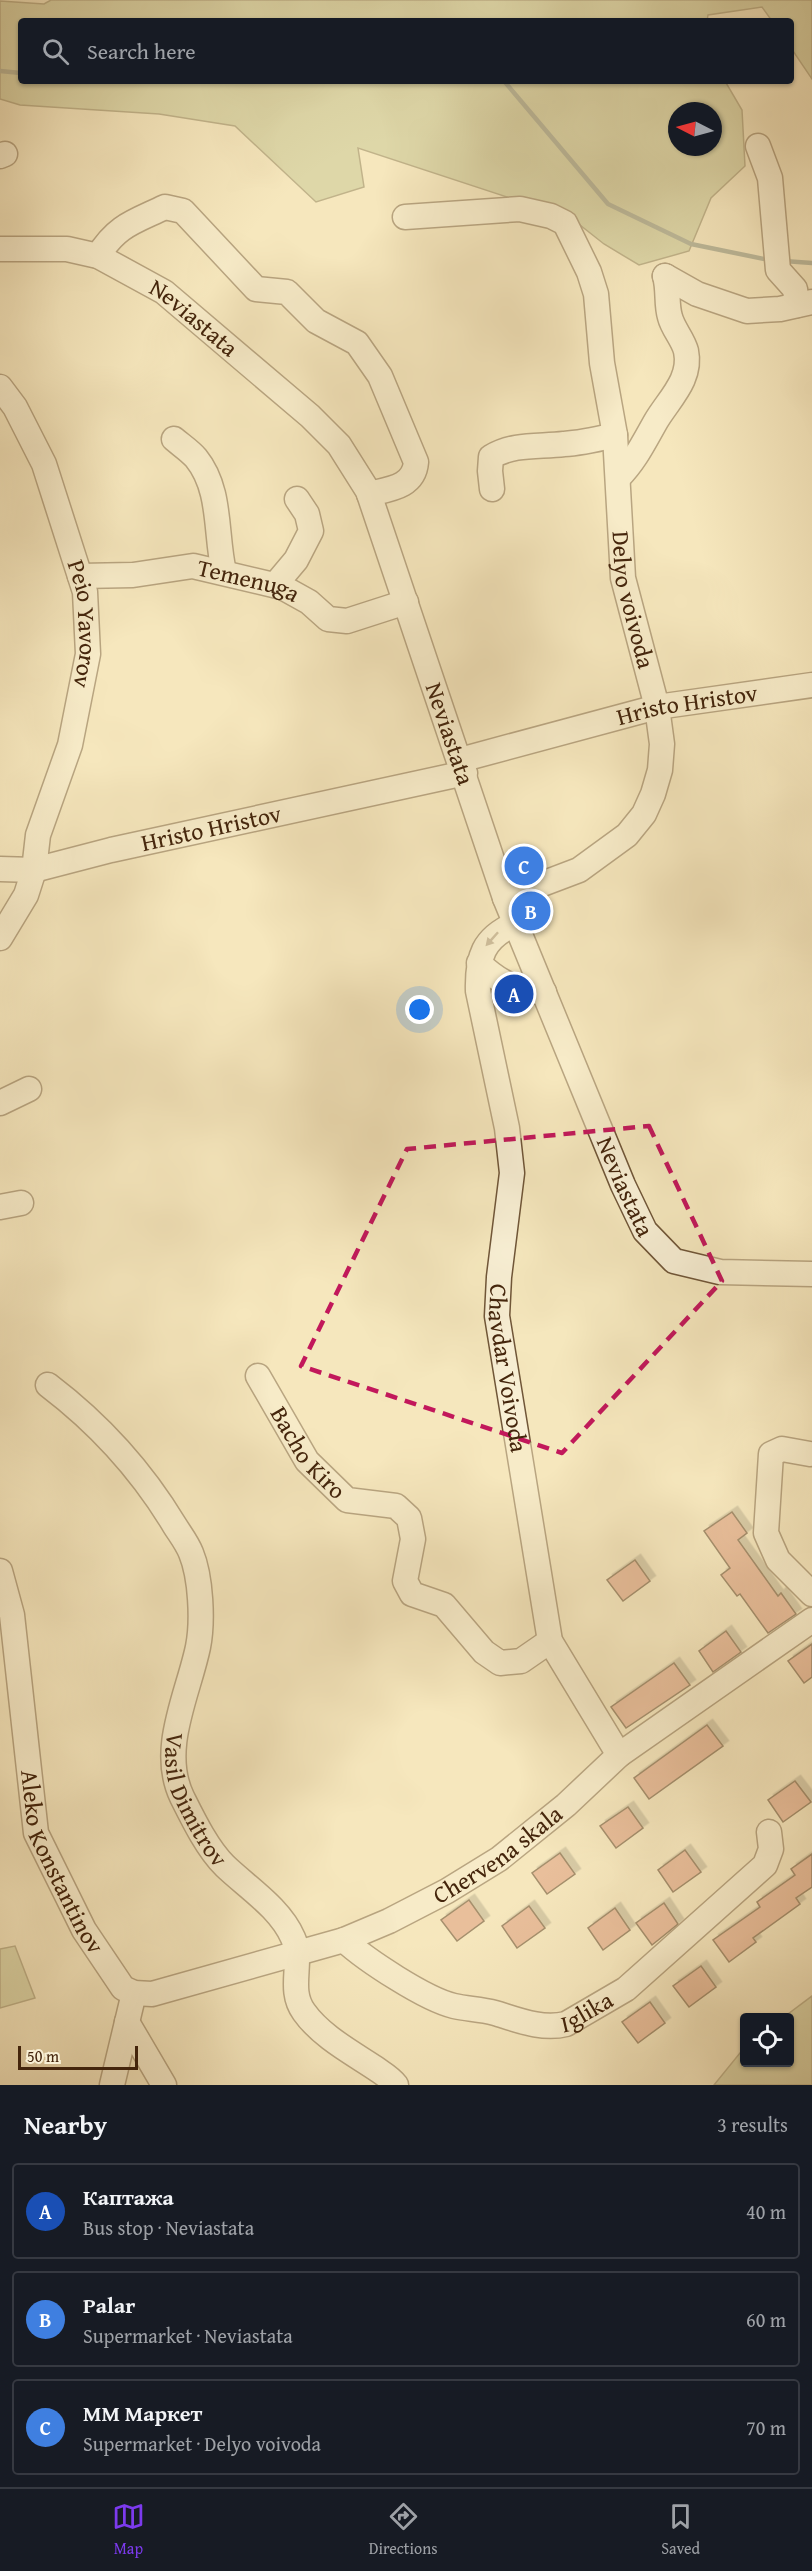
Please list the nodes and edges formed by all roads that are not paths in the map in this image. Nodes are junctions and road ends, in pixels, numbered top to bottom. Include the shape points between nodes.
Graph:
1 (758, 146) dead end
2 (405, 217) dead end
3 (0, 249) edge
4 (99, 256) junction
5 (805, 303) edge
6 (0, 387) edge
7 (615, 435) junction
8 (174, 439) dead end
9 (618, 478) junction
10 (492, 489) dead end
11 (369, 494) junction
12 (297, 499) dead end
13 (224, 572) junction
14 (80, 576) junction
15 (275, 585) junction
16 (406, 602) junction
17 (812, 685) edge
18 (657, 707) junction
19 (462, 766) junction
20 (0, 869) edge
21 (34, 870) junction
22 (505, 898) junction
23 (515, 924) junction
24 (0, 938) edge
25 (479, 963) junction
26 (544, 992) junction
27 (28, 1089) dead end
28 (0, 1103) edge
29 (812, 1274) edge
30 (258, 1376) dead end
31 (48, 1385) dead end
32 (810, 1454) dead end
33 (0, 1571) edge
34 (812, 1594) edge
35 (812, 1620) edge
36 (550, 1641) junction
37 (619, 1755) junction
38 (769, 1832) dead end
39 (344, 1940) junction
40 (297, 1952) junction
41 (134, 1992) junction
42 (127, 2022) junction
43 (112, 2085) edge
44 (164, 2085) edge
45 (396, 2085) edge

1 - 5 street via 770,178 777,259
2 - 7 street, Delyo voivoda via 520,209 565,223 596,294 602,363
3 - 4 street, Neviastata via 67,249
4 - 11 street, Neviastata via 164,292 310,416 339,445
4 - 11 street via 110,236 125,226 165,207 183,211 256,289 287,292 316,321 357,343 380,376 416,462 406,483
5 - 9 street via 747,311 697,294 665,276 670,317 686,351 685,372 678,393
6 - 14 street, Peio Yavorov via 15,407 44,464
7 - 9 street, Delyo voivoda
7 - 10 street via 502,450 491,457
8 - 13 street via 196,458 209,479
9 - 18 street, Delyo voivoda via 623,578
11 - 16 street, Neviastata
12 - 15 street via 307,514 311,531 296,560
13 - 14 street, Temenuga via 193,566 133,575
13 - 15 street, Temenuga
14 - 21 street, Peio Yavorov via 85,592 88,654 69,745 38,835
15 - 16 street, Temenuga via 309,602 328,619 347,621
16 - 19 street, Neviastata
17 - 18 street, Hristo Hristov
18 - 19 street, Hristo Hristov
18 - 22 street, Delyo voivoda via 663,744 660,770 644,814 627,835 579,870
19 - 21 street, Hristo Hristov
19 - 22 street, Neviastata
20 - 21 street, Hristo Hristov
21 - 24 street via 26,896
22 - 23 street, Neviastata
23 -> 25 street via 499,931 486,944
23 - 26 street, Neviastata
25 - 26 street via 512,988
25 - 36 street, Chavdar Voivoda via 478,991 507,1128 512,1173 498,1316
26 - 29 street, Neviastata via 645,1231 674,1261 720,1272
27 - 28 street
30 - 36 street, Bacho Kiro via 307,1461 347,1500 396,1506 409,1518 412,1539 405,1581 412,1594 444,1605 484,1652 500,1663 521,1661
31 - 40 street, Vasil Dimitrov via 80,1410 126,1458 191,1553 200,1609 198,1645 173,1746 172,1767 181,1795 202,1834 223,1864 282,1919
32 - 34 street via 782,1449 771,1454 766,1533 778,1560
33 - 41 street, Aleko Konstantinov via 12,1615 36,1833 84,1930 123,1988
35 - 37 street, Chervena skala
36 - 37 street, Chavdar Voivoda
37 - 39 street, Chervena skala via 566,1805 499,1859 438,1896
38 - 39 street, Iglika via 771,1849 765,1865 626,1989 566,2025 538,2025 489,2011 452,2006 361,1956
39 - 40 street, Chervena skala
40 - 41 street, Chervena skala via 152,1994
40 - 45 street, Vasil Dimitrov via 295,1996 303,2012 320,2030
41 - 42 street
42 - 43 street
42 - 44 street

